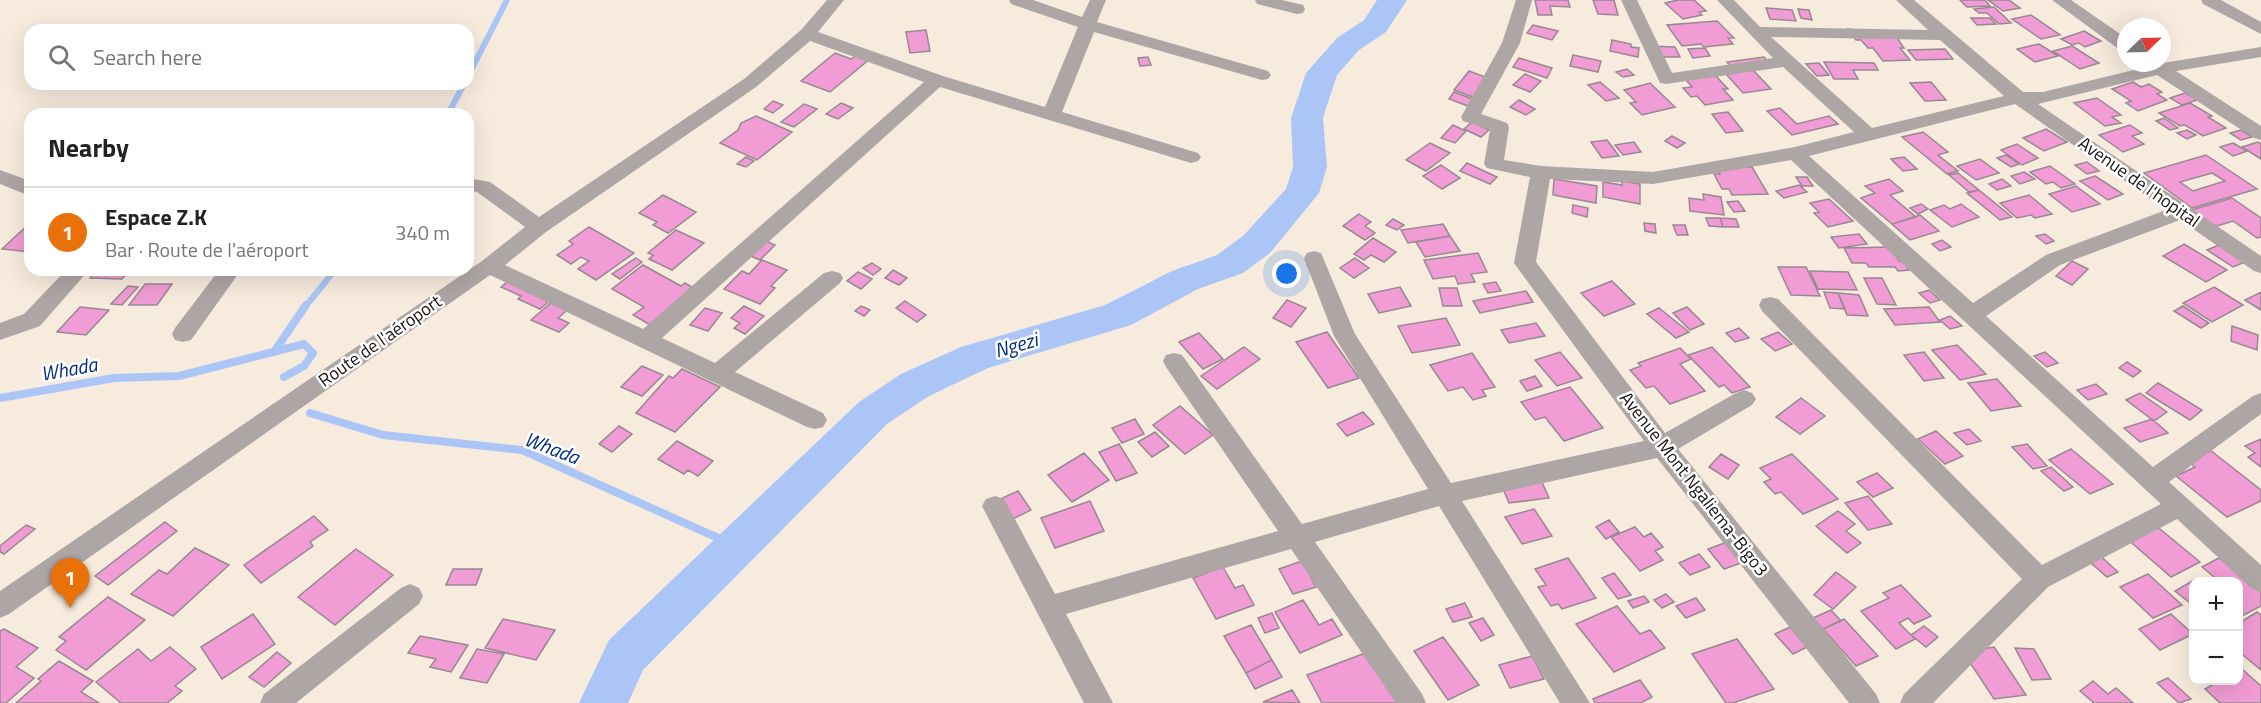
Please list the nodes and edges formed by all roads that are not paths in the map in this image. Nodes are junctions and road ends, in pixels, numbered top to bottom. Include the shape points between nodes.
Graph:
1 (836, 0) edge
2 (1017, 0) edge
3 (1098, 0) edge
4 (1263, 0) edge
5 (1524, 0) edge
6 (1629, 0) edge
7 (1725, 0) edge
8 (1904, 0) edge
9 (2060, 0) edge
10 (2208, 0) edge
11 (1297, 9) dead end
12 (1088, 25) junction
13 (2261, 29) edge
14 (1755, 32) junction
15 (807, 34) junction
16 (1942, 35) junction
17 (2117, 40) edge
18 (2261, 52) edge
19 (1788, 61) junction
20 (2171, 64) edge
21 (2134, 72) edge
22 (2164, 72) edge
23 (1262, 75) dead end
24 (937, 80) junction
25 (2018, 98) junction
26 (1051, 115) junction
27 (2261, 134) edge
28 (1868, 135) junction
29 (1795, 153) junction
30 (1191, 157) dead end
31 (1541, 172) junction
32 (0, 176) edge
33 (474, 185) edge
34 (24, 186) edge
35 (2182, 212) junction
36 (539, 227) junction
37 (1314, 258) dead end
38 (489, 266) junction
39 (2261, 266) edge
40 (72, 276) edge
41 (226, 276) edge
42 (832, 278) dead end
43 (1770, 305) dead end
44 (1971, 315) junction
45 (0, 332) edge
46 (183, 334) dead end
47 (646, 340) junction
48 (1174, 361) dead end
49 (717, 374) junction
50 (1744, 399) dead end
51 (2261, 402) edge
52 (815, 420) dead end
53 (1662, 447) junction
54 (2152, 481) junction
55 (1446, 494) junction
56 (995, 506) dead end
57 (2180, 506) junction
58 (1297, 536) junction
59 (2039, 579) junction
60 (2261, 581) edge
61 (410, 596) dead end
62 (0, 606) edge
63 (1048, 608) junction
64 (274, 703) edge
65 (1099, 703) edge
66 (1412, 703) edge
67 (1576, 703) edge
68 (1866, 703) edge
69 (1914, 703) edge

1 - 15 street, Route de l'aéroport
2 - 12 street
3 - 12 street
4 - 11 street
5 - 31 street via 1511,43 1470,117 1500,127 1494,164
6 - 19 street via 1666,79
7 - 14 street
8 - 16 street, Avenue de l'hopital
9 - 17 street
10 - 13 street
12 - 23 street
12 - 26 street
14 - 16 street
14 - 19 street
15 - 24 street
15 - 36 street, Route de l'aéroport via 750,83
16 - 25 street, Avenue de l'hopital
18 - 20 street
19 - 28 street
21 - 25 street via 2043,98
22 - 27 street
24 - 26 street
24 - 47 street
25 - 28 street
25 - 35 street, Avenue de l'hopital
26 - 30 street
28 - 29 street
29 - 31 street via 1653,178
29 - 44 street
31 - 53 street, Avenue Mont Ngaliema-Bigo3 via 1526,263
32 - 34 street
33 - 36 street via 483,187
35 - 39 street, Avenue de l'hopital
35 - 44 street via 2053,260
36 - 38 street, Route de l'aéroport
37 - 55 street via 1345,336
38 - 47 street
38 - 62 street, Route de l'aéroport
40 - 45 street via 32,320
41 - 46 street
42 - 49 street
43 - 59 street
44 - 54 street
47 - 49 street
48 - 58 street
49 - 52 street
50 - 53 street
51 - 54 street
53 - 55 street
53 - 68 street, Avenue Mont Ngaliema-Bigo3
54 - 57 street
55 - 58 street
55 - 67 street
56 - 63 street
57 - 59 street
57 - 60 street
58 - 63 street
58 - 66 street
59 - 69 street
61 - 64 street
63 - 65 street

